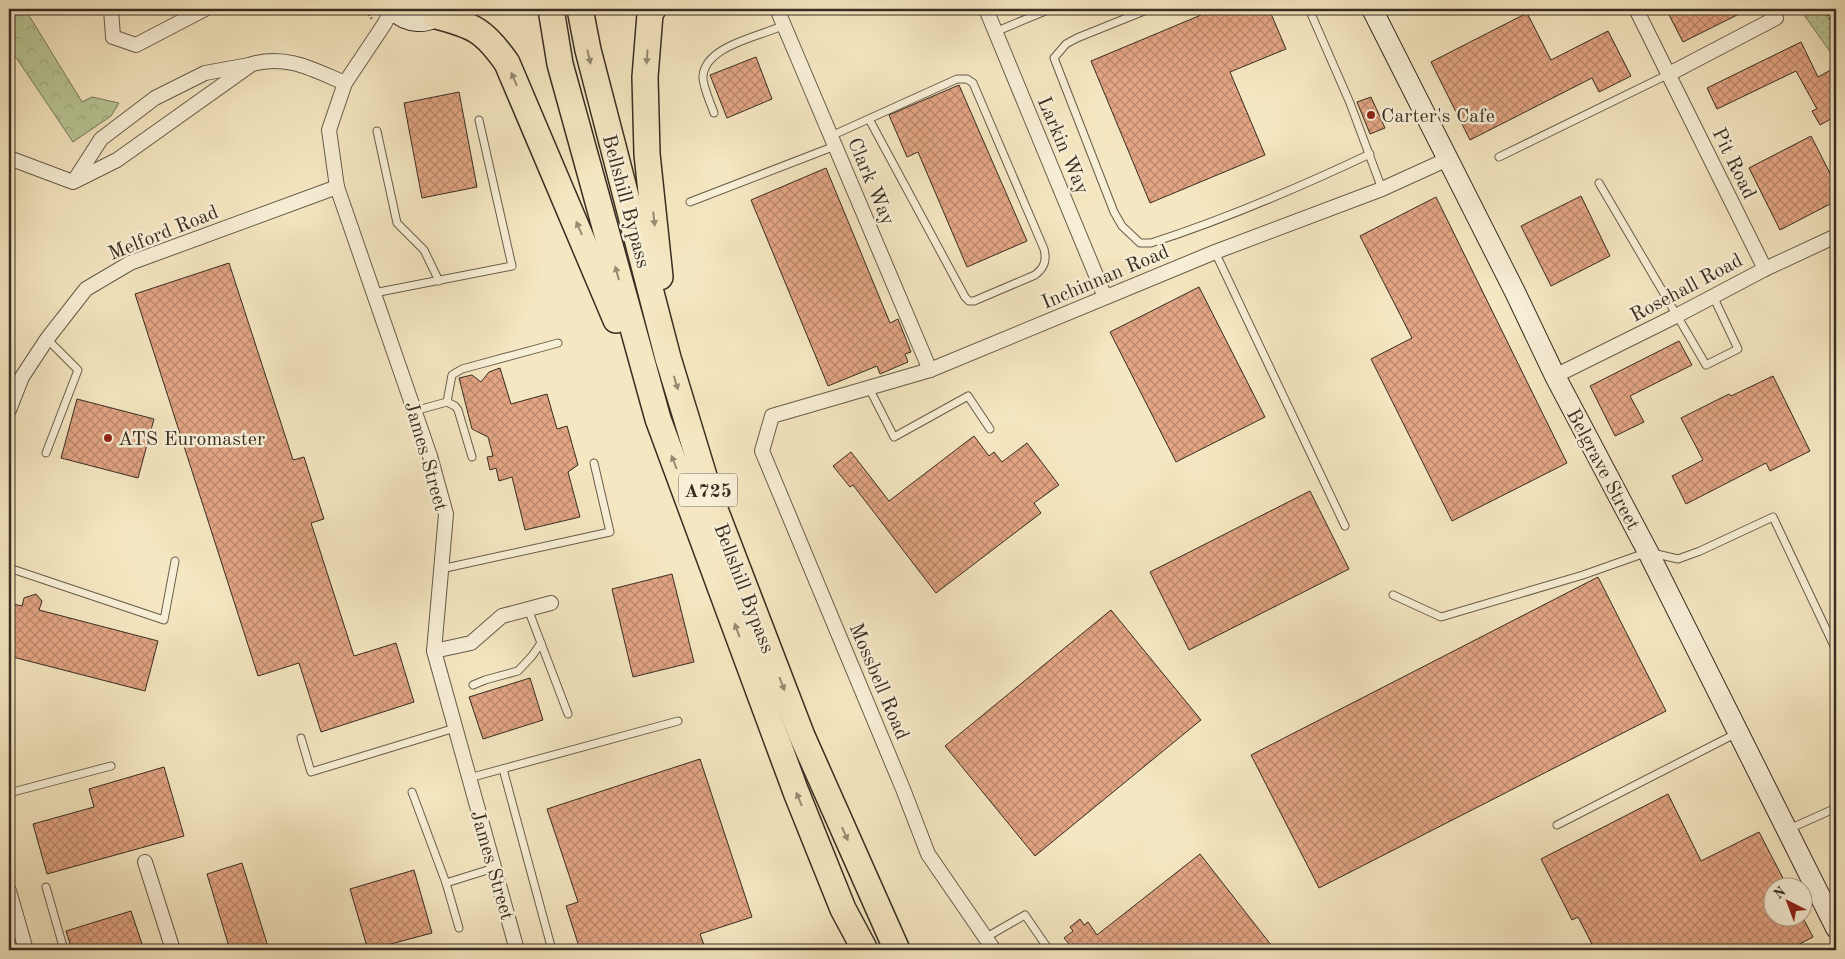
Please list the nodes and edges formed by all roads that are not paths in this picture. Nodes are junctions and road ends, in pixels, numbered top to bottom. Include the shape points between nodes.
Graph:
1 (111, 9) edge
2 (205, 9) edge
3 (392, 9) edge
4 (551, 9) edge
5 (580, 9) edge
6 (653, 9) edge
7 (777, 9) edge
8 (986, 9) edge
9 (1050, 9) edge
10 (1149, 9) edge
11 (1309, 9) edge
12 (1372, 9) edge
13 (1636, 9) edge
14 (439, 12) edge
15 (1776, 18) dead end
16 (784, 25) junction
17 (995, 32) junction
18 (252, 64) junction
19 (1669, 74) junction
20 (345, 84) junction
21 (714, 113) dead end
22 (869, 119) junction
23 (479, 120) dead end
24 (377, 131) dead end
25 (833, 141) junction
26 (1370, 154) junction
27 (1499, 157) dead end
28 (9, 158) edge
29 (1448, 159) junction
30 (73, 182) junction
31 (1599, 183) dead end
32 (337, 187) junction
33 (1382, 189) junction
34 (690, 202) dead end
35 (1836, 236) edge
36 (1215, 252) junction
37 (1764, 268) junction
38 (438, 281) junction
39 (374, 293) junction
40 (1713, 296) junction
41 (1106, 297) junction
42 (1676, 316) junction
43 (47, 340) junction
44 (558, 343) dead end
45 (668, 358) junction
46 (930, 370) junction
47 (1555, 376) junction
48 (869, 388) junction
49 (447, 402) junction
50 (9, 410) edge
51 (414, 411) junction
52 (772, 416) joint
53 (658, 419) junction
54 (990, 429) dead end
55 (46, 453) dead end
56 (472, 457) dead end
57 (594, 463) dead end
58 (1345, 526) dead end
59 (1648, 552) junction
60 (175, 561) dead end
61 (9, 568) edge
62 (441, 569) junction
63 (1393, 594) dead end
64 (551, 603) dead end
65 (528, 609) junction
66 (541, 643) junction
67 (1836, 650) edge
68 (434, 651) junction
69 (473, 685) dead end
70 (568, 714) dead end
71 (678, 721) dead end
72 (455, 728) junction
73 (1737, 733) junction
74 (301, 738) dead end
75 (111, 766) dead end
76 (503, 769) junction
77 (469, 778) junction
78 (412, 792) dead end
79 (9, 793) edge
80 (1836, 808) edge
81 (1558, 825) dead end
82 (1786, 830) junction
83 (145, 862) dead end
84 (494, 868) junction
85 (862, 873) junction
86 (446, 883) junction
87 (46, 887) dead end
88 (9, 891) edge
89 (843, 909) junction
90 (459, 928) dead end
91 (1836, 928) edge
92 (985, 938) junction
93 (26, 950) edge
94 (64, 950) edge
95 (173, 950) edge
96 (517, 950) edge
97 (552, 950) edge
98 (859, 950) edge
99 (865, 950) edge
100 (897, 950) edge
101 (912, 950) edge
102 (994, 950) edge
103 (1049, 950) edge

1 - 2 street via 113,37 136,45
3 - 14 street, James Street via 410,21 426,21
3 - 20 street, James Street
53 -> 4 highway, Bellshill Bypass / A725 via 560,64
5 -> 45 highway, Bellshill Bypass / A725
6 -> 45 highway via 645,77 647,154
7 - 16 street, Clark Way
8 - 17 street, Larkin Way
9 - 17 lane
10 - 26 lane via 1077,38 1066,44 1054,58 1114,212 1122,226 1140,243 1151,243 1215,221
11 - 26 lane
12 - 29 street, Belgrave Street
13 - 19 street, Pit Road
53 -> 14 highway via 507,63 493,43 478,30
15 - 19 street
16 - 21 lane via 726,48 706,63 702,78
16 - 25 street, Clark Way
17 - 41 street, Larkin Way
18 - 20 street via 266,60 300,63
18 - 30 street via 117,160
18 - 30 street via 206,73 155,98 101,139
19 - 27 lane
19 - 37 street, Pit Road
20 - 32 street, James Street via 329,130
22 - 22 lane via 957,80 967,79 973,83 1044,249 1046,259 1041,270 974,301 964,297
22 - 25 lane
23 - 38 lane via 512,266
24 - 38 lane via 397,223 424,250
25 - 34 lane
25 - 46 street, Clark Way
26 - 33 lane
28 - 30 street
29 - 33 street, Inchinnan Road
29 - 47 street, Belgrave Street
31 - 42 lane
32 - 39 street, James Street
32 - 43 street, Melford Road via 130,263 86,289
33 - 36 street, Inchinnan Road
35 - 37 street, Rosehall Road
36 - 41 street, Inchinnan Road
36 - 58 lane
37 - 40 street, Rosehall Road
38 - 39 lane
39 - 51 street, James Street
40 - 42 street, Rosehall Road
40 - 42 lane via 1738,348 1706,365
41 - 46 street, Inchinnan Road
42 - 47 street, Rosehall Road
43 - 50 street, Melford Road via 22,377
43 - 55 lane via 78,370
44 - 49 lane via 462,369 452,375
45 -> 85 highway, Bellshill Bypass / A725 via 718,517 802,736
46 - 48 street, Inchinnan Road
47 - 59 street, Belgrave Street
48 - 52 street, Inchinnan Road
48 - 54 lane via 894,437 968,396
49 - 51 lane
49 - 56 lane via 458,410
51 - 62 street, James Street via 446,514
52 - 92 street, Mossbell Road via 762,451 928,854
89 -> 53 highway, Bellshill Bypass / A725 via 796,792
57 - 62 lane via 610,532
59 - 63 lane via 1441,617
59 - 67 lane via 1678,559 1773,517
59 - 73 street, Belgrave Street
60 - 61 lane via 164,620
62 - 68 street, James Street
64 - 65 street
65 - 66 lane
65 - 68 street via 502,616 471,643
66 - 69 lane via 518,671
66 - 70 lane
68 - 72 street, James Street
71 - 76 lane
72 - 74 lane via 311,772
72 - 77 street, James Street
73 - 81 lane
73 - 82 street, Belgrave Street
75 - 79 lane
76 - 77 lane
76 - 97 lane
77 - 84 street, James Street
78 - 86 lane
80 - 82 lane
82 - 91 street, Belgrave Street
83 - 95 street
84 - 86 lane
84 - 96 street, James Street
85 - 100 highway, Bellshill Bypass / A725
85 - 101 highway
86 - 90 lane
87 - 94 lane
88 - 93 street
89 - 98 highway, A725
89 - 99 highway, Bellshill Bypass / A725
92 - 102 street, Mossbell Road
92 - 103 lane via 1025,916

